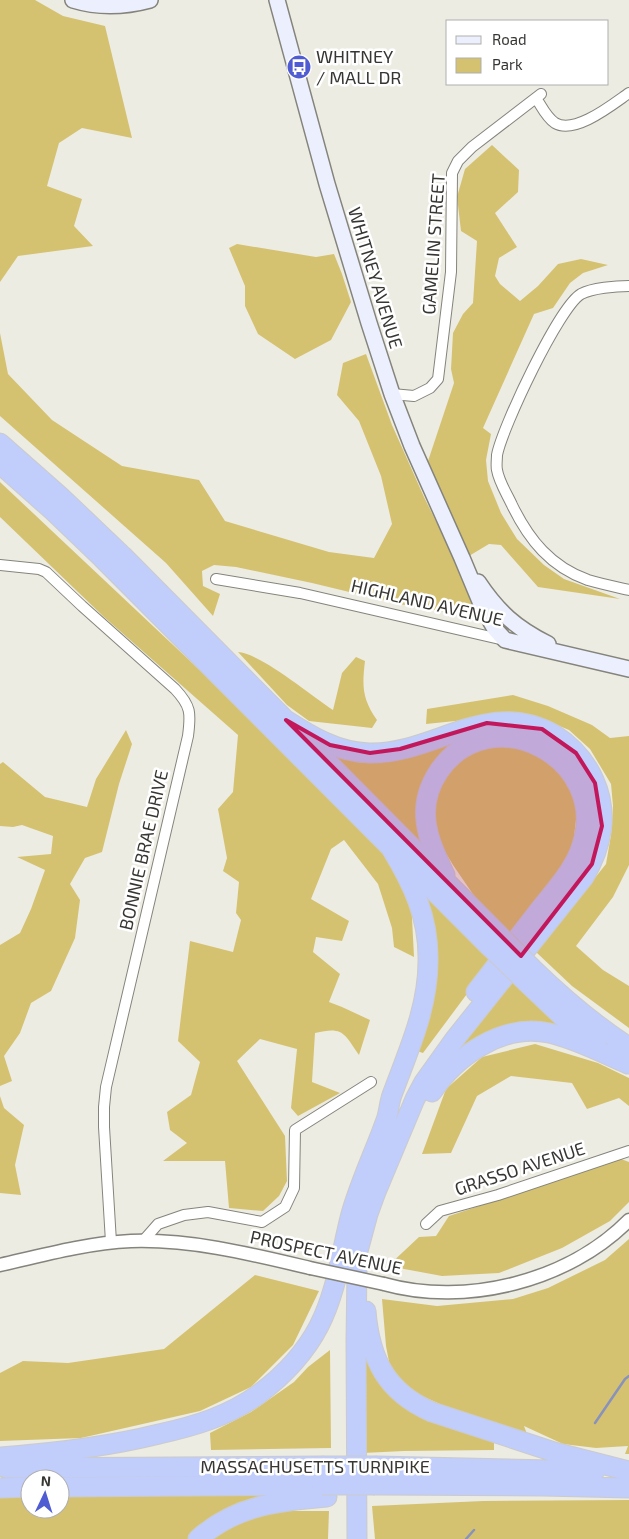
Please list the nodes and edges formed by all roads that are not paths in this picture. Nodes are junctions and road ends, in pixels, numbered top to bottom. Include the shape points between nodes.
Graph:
1 (73, 0) edge
2 (150, 0) edge
3 (277, 0) edge
4 (629, 93) edge
5 (629, 286) edge
6 (392, 394) junction
7 (0, 443) edge
8 (0, 464) edge
9 (462, 558) junction
10 (0, 565) edge
11 (216, 579) dead end
12 (629, 590) edge
13 (508, 619) junction
14 (496, 635) junction
15 (566, 654) junction
16 (629, 669) edge
17 (286, 720) junction
18 (391, 848) junction
19 (450, 885) junction
20 (494, 940) junction
21 (629, 1058) edge
22 (371, 1082) dead end
23 (396, 1118) junction
24 (629, 1151) edge
25 (629, 1220) edge
26 (426, 1224) dead end
27 (143, 1241) junction
28 (111, 1242) junction
29 (351, 1249) junction
30 (0, 1265) edge
31 (0, 1457) edge
32 (0, 1468) edge
33 (629, 1472) edge
34 (20, 1487) edge
35 (70, 1487) edge
36 (0, 1488) edge
37 (629, 1488) edge
38 (325, 1491) junction
39 (198, 1539) edge
40 (348, 1539) edge
41 (357, 1539) edge

1 - 2 main road via 111,6
3 - 6 main road, WHITNEY AVENUE via 327,184
4 - 6 street, GAMELIN STREET via 580,124 565,126 548,117 539,96 458,161 452,173 451,272 438,379 430,388 414,396
5 - 12 street via 580,294 567,309 534,365 497,455 497,470 523,527 551,560 578,576
6 - 9 main road, WHITNEY AVENUE
7 - 17 highway via 103,537
8 - 18 highway via 90,546
9 - 13 main road, WHITNEY AVENUE
9 - 14 main road, WHITNEY AVENUE
10 - 28 street, BONNIE BRAE DRIVE via 46,572 175,689 190,712 188,736 105,1092
11 - 14 street, HIGHLAND AVENUE via 300,593
13 - 14 main road
13 - 15 main road, WHITNEY AVENUE
14 - 15 main road, HIGHLAND AVENUE
15 - 16 main road, HIGHLAND AVENUE
17 - 19 highway
17 - 23 highway via 330,745 370,753 400,749 487,723 531,725 560,738 576,753 591,773 599,794 602,826 599,846 584,877 435,1066 414,1099
18 - 20 highway
18 - 23 highway via 411,882 418,902 427,937 428,961 421,1014 391,1097
19 - 20 highway
19 - 23 highway via 433,848 426,821 430,790 443,766 462,749 495,738 528,742 557,757 575,778 585,803 586,829 578,857 445,1033
20 - 21 highway, bridge via 528,974 543,1000 596,1044
21 - 23 highway via 550,1033 528,1031 511,1034 460,1060 438,1082 426,1102
22 - 27 street via 295,1130 294,1188 285,1207 262,1222 208,1212 184,1215 158,1224
23 - 29 highway via 351,1213
24 - 26 street, GRASSO AVENUE via 440,1211
25 - 27 street, PROSPECT AVENUE, bridge via 607,1239 551,1271 519,1282 465,1292 426,1291 204,1246
27 - 28 street, PROSPECT AVENUE
28 - 30 street, PROSPECT AVENUE
29 - 31 highway via 309,1343 285,1372 243,1405 208,1421 143,1438
29 - 33 highway via 372,1348 384,1374 405,1397 432,1412 561,1454
29 - 40 highway via 343,1284 346,1308
29 - 41 highway via 356,1334
32 - 33 highway, MASSACHUSETTS TURNPIKE, bridge via 377,1466
34 - 36 highway
35 - 38 highway, MASSACHUSETTS TURNPIKE
37 - 38 highway, MASSACHUSETTS TURNPIKE, bridge
38 - 39 highway via 250,1508 225,1519

